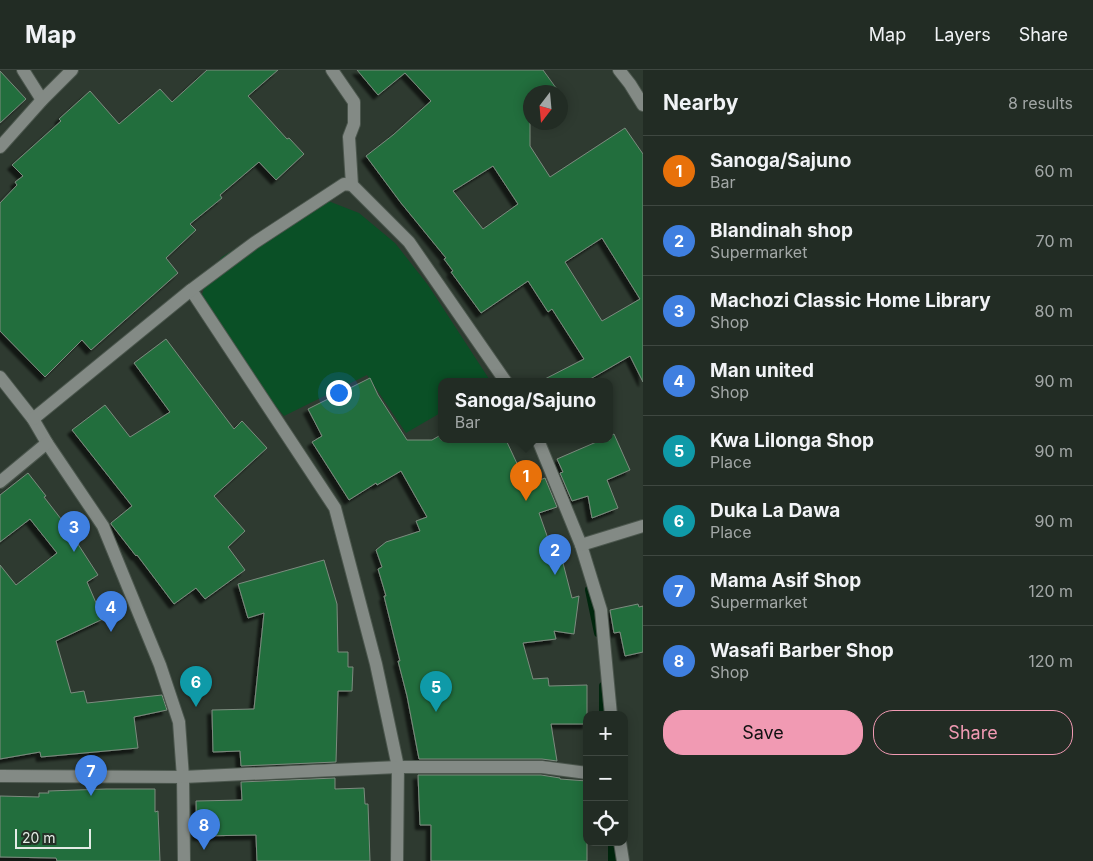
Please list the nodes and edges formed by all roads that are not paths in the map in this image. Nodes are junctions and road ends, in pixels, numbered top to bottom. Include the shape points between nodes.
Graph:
1 (23, 70) edge
2 (72, 70) edge
3 (332, 70) edge
4 (619, 70) edge
5 (42, 100) junction
6 (643, 105) edge
7 (0, 147) edge
8 (352, 185) junction
9 (191, 290) junction
10 (0, 377) edge
11 (503, 378) edge
12 (33, 419) junction
13 (47, 443) junction
14 (539, 443) edge
15 (0, 482) edge
16 (643, 526) edge
17 (581, 545) junction
18 (611, 711) edge
19 (398, 767) junction
20 (583, 772) edge
21 (0, 776) edge
22 (184, 777) junction
23 (621, 846) edge
24 (184, 861) edge
25 (397, 861) edge
26 (623, 861) edge

1 - 5 street
2 - 5 street
3 - 8 street via 354,102 354,124 349,137
4 - 6 street
5 - 7 street
8 - 9 street via 344,184 270,232
8 - 11 street via 409,242
9 - 12 street
9 - 19 street via 335,508 376,664
10 - 12 street
12 - 13 street
13 - 15 street
13 - 22 street via 103,526 160,665 179,722
14 - 17 street
16 - 17 street
17 - 18 street via 601,610
19 - 20 street via 542,767
19 - 22 street
19 - 25 street
21 - 22 street
22 - 24 street
23 - 26 street

